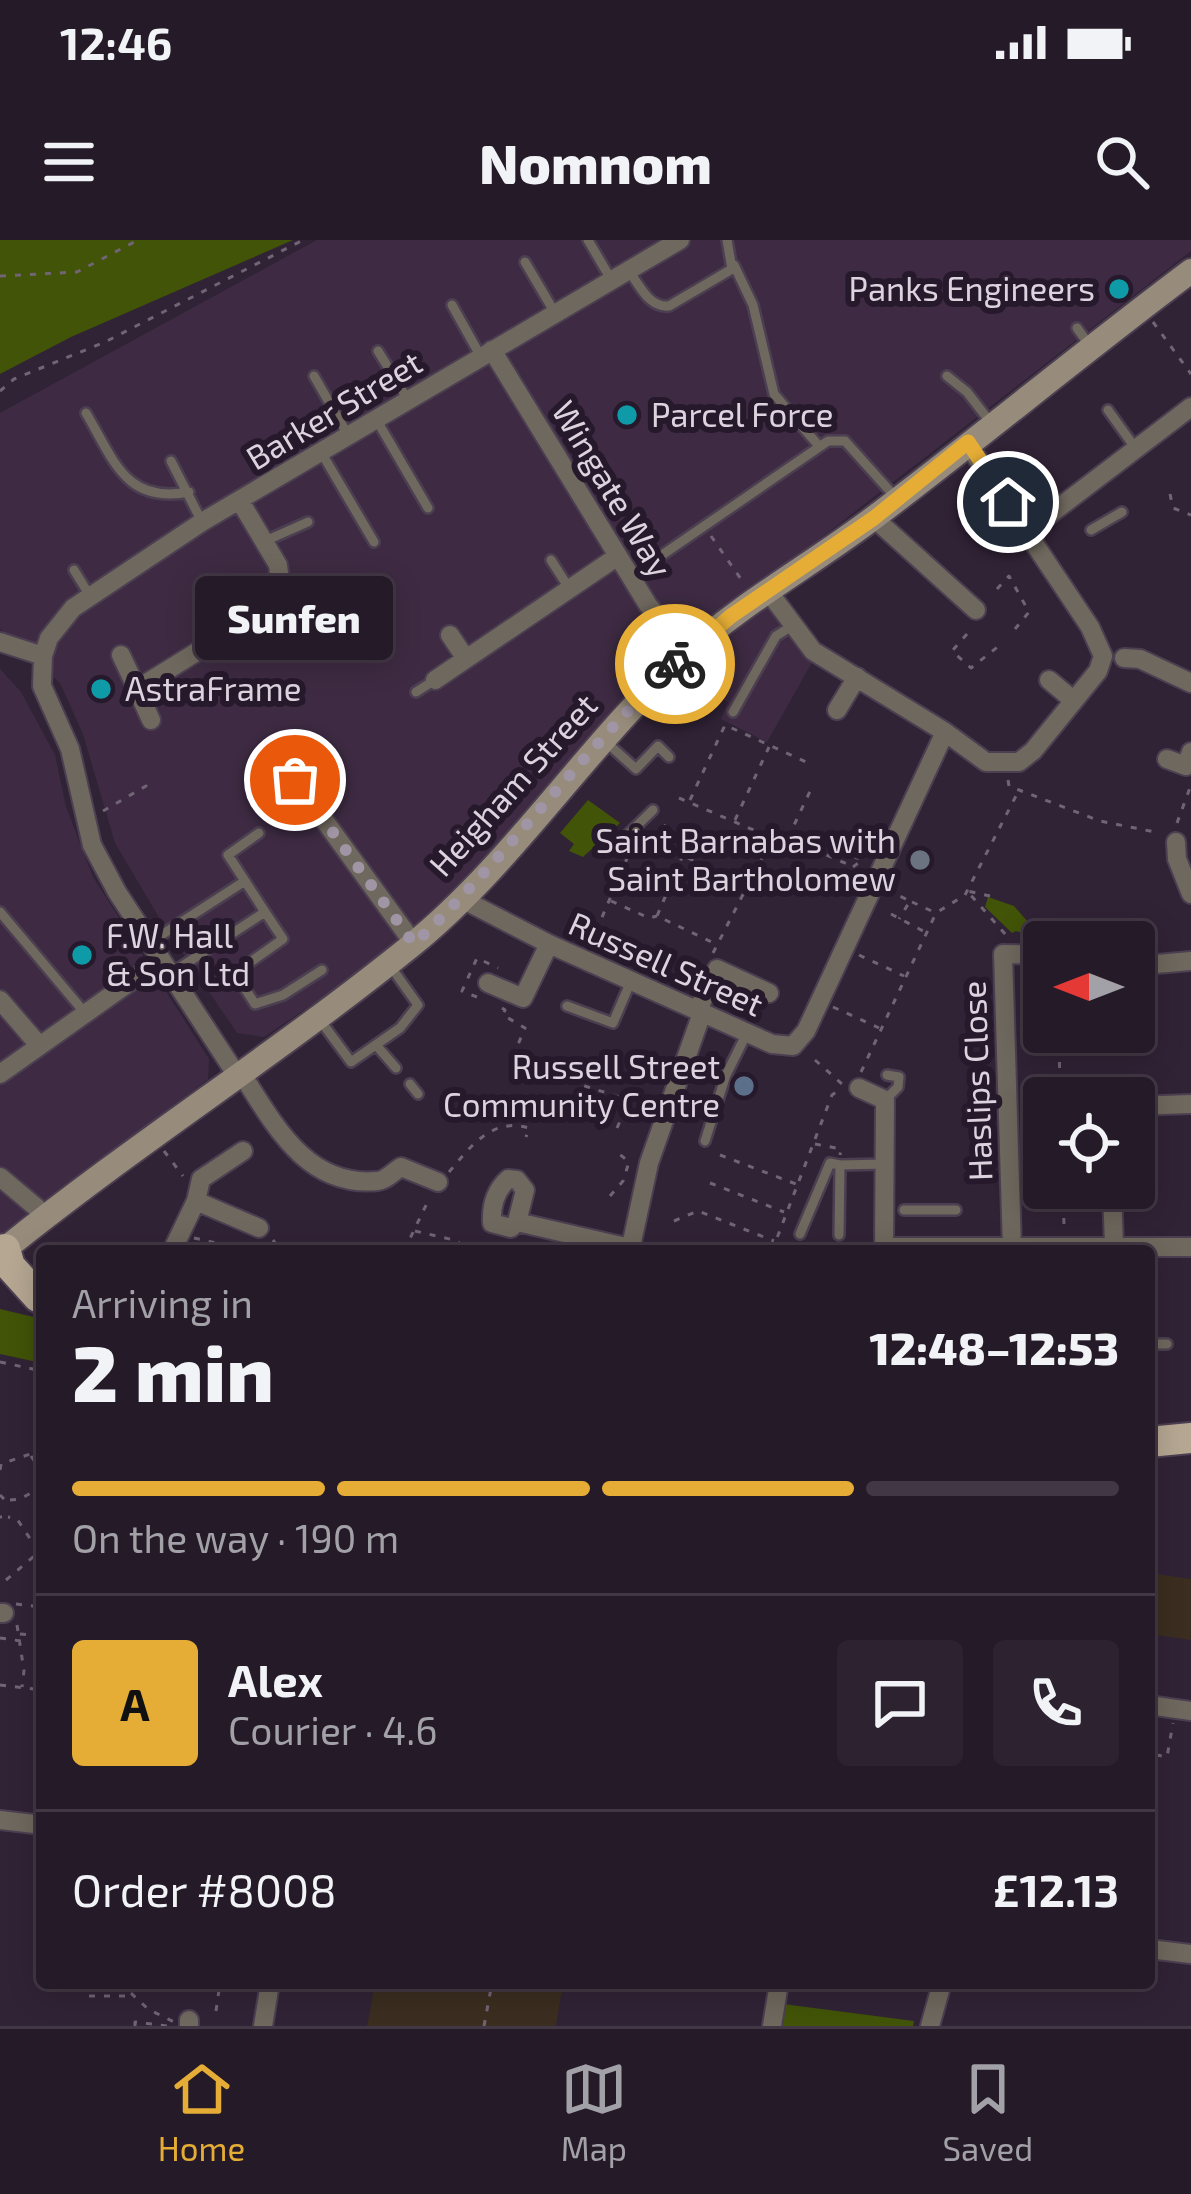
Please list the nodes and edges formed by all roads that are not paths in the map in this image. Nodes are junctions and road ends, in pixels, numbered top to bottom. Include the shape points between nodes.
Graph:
1 (588, 240) edge
2 (680, 240) edge
3 (727, 240) edge
4 (525, 262) dead end
5 (734, 265) junction
6 (621, 276) junction
7 (1188, 279) edge
8 (452, 305) dead end
9 (555, 313) junction
10 (378, 351) dead end
11 (487, 353) junction
12 (314, 376) dead end
13 (947, 376) dead end
14 (408, 400) junction
15 (1191, 407) edge
16 (1108, 410) dead end
17 (86, 413) dead end
18 (376, 419) junction
19 (991, 423) junction
20 (349, 435) junction
21 (968, 442) junction
22 (819, 446) junction
23 (1136, 449) junction
24 (321, 452) junction
25 (171, 461) dead end
26 (189, 492) junction
27 (897, 500) junction
28 (240, 501) junction
29 (428, 508) dead end
30 (1123, 512) dead end
31 (874, 518) junction
32 (202, 522) junction
33 (308, 522) dead end
34 (1091, 530) dead end
35 (1028, 531) junction
36 (265, 542) junction
37 (374, 542) dead end
38 (618, 556) junction
39 (551, 560) dead end
40 (74, 570) dead end
41 (630, 577) junction
42 (280, 581) junction
43 (569, 587) junction
44 (90, 596) junction
45 (762, 596) junction
46 (976, 610) dead end
47 (792, 626) junction
48 (350, 628) road end
49 (450, 635) dead end
50 (0, 642) edge
51 (688, 652) junction
52 (121, 655) dead end
53 (43, 656) junction
54 (1124, 658) dead end
55 (466, 659) junction
56 (857, 677) junction
57 (435, 680) joint
58 (1049, 680) dead end
59 (1191, 683) edge
60 (137, 688) junction
61 (416, 692) dead end
62 (1073, 700) junction
63 (837, 710) dead end
64 (733, 712) dead end
65 (151, 721) dead end
66 (945, 732) junction
67 (602, 738) junction
68 (670, 758) dead end
69 (295, 780) dead end
70 (653, 810) dead end
71 (259, 833) dead end
72 (1174, 839) road end
73 (618, 844) dead end
74 (245, 881) junction
75 (1191, 894) edge
76 (462, 898) junction
77 (0, 912) edge
78 (265, 912) junction
79 (149, 943) junction
80 (414, 944) junction
81 (549, 944) junction
82 (1023, 954) edge
83 (1191, 961) edge
84 (388, 963) junction
85 (1155, 964) edge
86 (165, 967) junction
87 (322, 970) dead end
88 (631, 981) junction
89 (488, 983) dead end
90 (769, 992) dead end
91 (0, 1000) edge
92 (566, 1006) dead end
93 (85, 1012) junction
94 (700, 1012) junction
95 (317, 1017) junction
96 (747, 1033) junction
97 (38, 1044) junction
98 (376, 1045) junction
99 (395, 1068) dead end
100 (238, 1072) junction
101 (0, 1074) edge
102 (887, 1075) dead end
103 (854, 1084) road end
104 (886, 1100) junction
105 (1191, 1104) edge
106 (1155, 1105) edge
107 (705, 1141) dead end
108 (242, 1150) dead end
109 (885, 1164) junction
110 (840, 1166) junction
111 (0, 1178) edge
112 (438, 1182) road end
113 (196, 1201) junction
114 (37, 1208) dead end
115 (1113, 1209) edge
116 (904, 1210) dead end
117 (956, 1210) dead end
118 (517, 1222) dead end
119 (259, 1228) dead end
120 (800, 1234) dead end
121 (839, 1235) dead end
122 (177, 1242) edge
123 (613, 1245) edge
124 (631, 1245) edge
125 (884, 1245) edge
126 (1012, 1245) edge
127 (1114, 1245) edge
128 (1155, 1247) edge
129 (1191, 1247) edge
130 (2, 1252) edge
131 (36, 1285) edge
132 (36, 1289) edge
133 (0, 1290) edge
134 (1155, 1344) edge
135 (1167, 1344) dead end
136 (1155, 1433) edge
137 (1191, 1438) edge
138 (0, 1820) edge
139 (36, 1824) edge
140 (1155, 1949) edge
141 (1191, 1954) edge
142 (269, 1989) edge
143 (778, 1989) edge
144 (940, 1989) edge
145 (263, 2026) edge
146 (772, 2026) edge
147 (930, 2026) edge

1 - 6 lane
2 - 6 street, Barker Street
3 - 5 lane
4 - 9 lane
5 - 6 lane via 665,308
5 - 22 lane via 753,305 774,394
6 - 9 street, Barker Street
7 - 19 street, Heigham Street via 1084,337
8 - 11 lane
9 - 11 street, Barker Street
10 - 14 lane
11 - 14 street, Barker Street
11 - 38 street, Wingate Way
12 - 20 lane
13 - 19 lane
14 - 18 street, Barker Street
15 - 23 street
16 - 23 lane
17 - 26 lane via 134,487 166,496
18 - 20 street, Barker Street
18 - 29 lane
19 - 21 street, Heigham Street
20 - 24 street, Barker Street
21 - 27 street, Heigham Street
21 - 35 street
22 - 27 lane via 845,441
22 - 41 lane
23 - 35 street
24 - 28 street, Barker Street
24 - 37 lane
25 - 26 lane
26 - 32 lane
27 - 31 street, Heigham Street
28 - 32 street, Barker Street
28 - 36 street
30 - 34 lane
31 - 45 street, Heigham Street
31 - 46 street via 949,597
32 - 44 street, Barker Street
33 - 36 lane
35 - 62 street via 1103,656
36 - 42 street
38 - 41 street, Wingate Way
38 - 43 street
39 - 43 lane
40 - 44 lane
41 - 51 street, Wingate Way
42 - 48 lane via 320,586
42 - 60 street via 258,614
43 - 55 street
44 - 53 street, Barker Street via 63,616
45 - 47 street
45 - 51 street, Heigham Street
47 - 56 street via 813,651
47 - 64 lane via 776,636
49 - 55 street
50 - 53 street
51 - 67 street, Heigham Street
52 - 60 street
53 - 79 street via 42,686 70,749 100,862
54 - 59 street
55 - 57 street
56 - 63 street
56 - 66 street
57 - 61 lane
58 - 62 street
60 - 65 street
62 - 66 street via 1019,762 986,763
66 - 96 street, Russell Street via 806,1031 794,1046
67 - 68 lane via 636,769 658,746
67 - 76 street, Heigham Street
69 - 80 street
70 - 73 lane
71 - 74 lane via 228,855
72 - 75 street
74 - 78 lane
74 - 79 lane
76 - 80 street, Heigham Street
76 - 81 street, Russell Street
77 - 93 lane
78 - 86 lane
78 - 87 lane via 284,939 236,973 255,1004
79 - 86 street
80 - 84 street, Heigham Street
81 - 88 street, Russell Street
81 - 89 street via 523,998
82 - 126 street, Haslips Close via 1003,954
83 - 85 street
84 - 95 street, Heigham Street
84 - 98 lane via 418,1004
86 - 93 street
86 - 100 street
88 - 92 lane via 613,1023
88 - 94 street, Russell Street
90 - 94 street via 717,968
91 - 97 street
93 - 97 street
94 - 96 street, Russell Street
94 - 124 street
95 - 98 lane via 351,1062
95 - 100 street, Heigham Street
96 - 107 lane
97 - 101 street
98 - 99 lane
100 - 112 street via 304,1162 343,1180 382,1181 401,1167
100 - 130 street, Heigham Street
102 - 104 lane via 898,1078 898,1088
103 - 104 street
104 - 109 street
105 - 106 street
108 - 113 street via 201,1179
109 - 110 lane
109 - 125 street
110 - 120 lane via 830,1162
110 - 121 lane
111 - 114 street
113 - 119 street
113 - 122 street
115 - 127 street
116 - 117 lane
118 - 123 street
128 - 129 street
130 - 131 main road
132 - 133 main road
134 - 135 lane
136 - 137 main road
138 - 139 street
140 - 141 street
142 - 145 street
143 - 146 street
144 - 147 street

